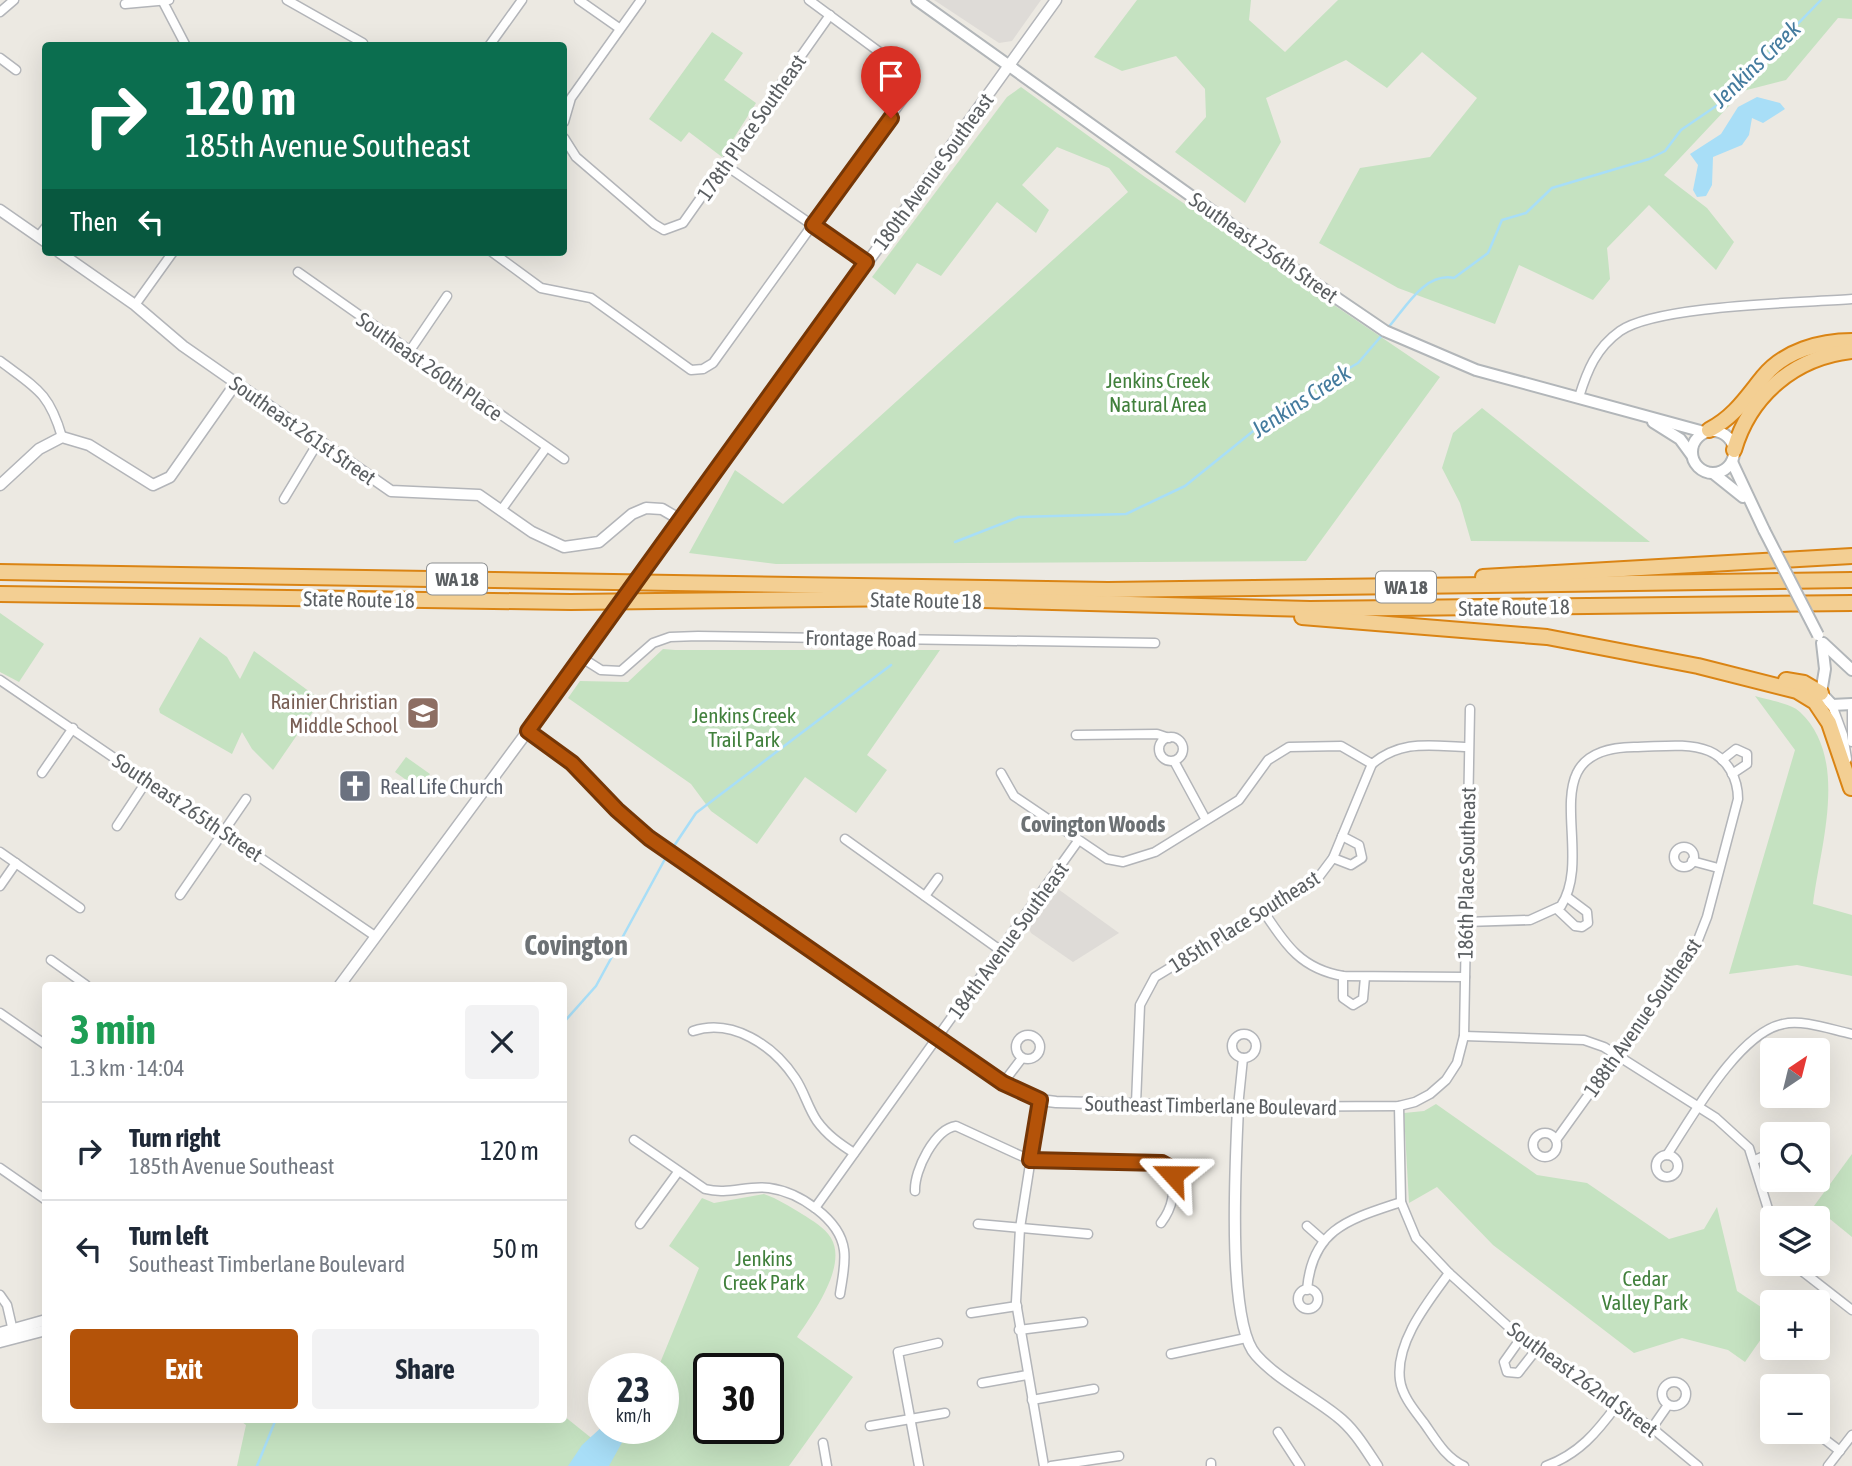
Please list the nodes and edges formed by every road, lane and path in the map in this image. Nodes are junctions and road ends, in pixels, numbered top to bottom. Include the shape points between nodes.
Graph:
1 (14, 0) edge
2 (165, 0) edge
3 (287, 0) edge
4 (522, 0) edge
5 (579, 0) edge
6 (640, 0) edge
7 (809, 0) edge
8 (917, 0) edge
9 (1055, 0) edge
10 (125, 4) dead end
11 (0, 12) edge
12 (830, 15) junction
13 (619, 29) junction
14 (184, 42) edge
15 (361, 42) edge
16 (492, 42) edge
17 (0, 58) edge
18 (1010, 66) junction
19 (16, 70) dead end
20 (567, 110) edge
21 (567, 143) edge
22 (725, 165) junction
23 (0, 210) edge
24 (813, 225) junction
25 (42, 240) edge
26 (65, 256) edge
27 (170, 256) edge
28 (497, 256) edge
29 (866, 262) junction
30 (298, 272) dead end
31 (446, 296) dead end
32 (1852, 299) edge
33 (135, 305) junction
34 (1852, 341) edge
35 (1852, 351) edge
36 (409, 352) junction
37 (0, 361) edge
38 (236, 383) junction
39 (1579, 397) junction
40 (1648, 418) junction
41 (1707, 431) junction
42 (62, 437) junction
43 (319, 441) junction
44 (546, 448) junction
45 (1733, 456) junction
46 (1692, 457) junction
47 (564, 459) dead end
48 (1713, 473) junction
49 (0, 485) edge
50 (284, 499) dead end
51 (1750, 504) junction
52 (502, 509) junction
53 (681, 520) junction
54 (1852, 556) edge
55 (0, 572) edge
56 (1852, 580) edge
57 (1313, 588) junction
58 (914, 593) junction
59 (0, 594) edge
60 (959, 594) junction
61 (1852, 603) edge
62 (1119, 604) junction
63 (1820, 639) junction
64 (1155, 643) dead end
65 (582, 658) junction
66 (1698, 666) junction
67 (1852, 670) edge
68 (0, 680) edge
69 (1821, 693) junction
70 (1852, 704) edge
71 (1832, 705) junction
72 (1470, 709) dead end
73 (1852, 710) edge
74 (73, 728) junction
75 (528, 731) junction
76 (1076, 735) dead end
77 (1169, 738) junction
78 (1852, 742) edge
79 (1468, 747) junction
80 (1174, 761) junction
81 (1372, 764) junction
82 (42, 773) dead end
83 (1001, 774) dead end
84 (148, 779) junction
85 (1851, 790) edge
86 (246, 799) dead end
87 (1206, 820) junction
88 (117, 826) dead end
89 (225, 831) junction
90 (1342, 836) junction
91 (845, 839) dead end
92 (1079, 841) junction
93 (0, 852) edge
94 (1333, 858) junction
95 (1692, 861) dead end
96 (16, 863) junction
97 (1718, 868) junction
98 (938, 878) dead end
99 (0, 886) edge
100 (180, 895) dead end
101 (925, 896) junction
102 (1567, 897) junction
103 (80, 908) dead end
104 (1559, 908) junction
105 (1264, 912) junction
106 (1465, 922) junction
107 (375, 936) junction
108 (1000, 950) junction
109 (51, 960) dead end
110 (1343, 976) junction
111 (1365, 976) junction
112 (1465, 977) junction
113 (82, 982) edge
114 (342, 982) edge
115 (0, 1013) edge
116 (693, 1031) dead end
117 (1852, 1034) edge
118 (1464, 1036) junction
119 (938, 1037) junction
120 (42, 1042) edge
121 (1615, 1056) junction
122 (1022, 1058) dead end
123 (1242, 1058) dead end
124 (1003, 1083) junction
125 (1040, 1100) junction
126 (1136, 1104) junction
127 (1399, 1106) junction
128 (1238, 1107) junction
129 (1698, 1108) junction
130 (634, 1140) dead end
131 (1556, 1140) dead end
132 (854, 1153) junction
133 (1667, 1155) dead end
134 (1760, 1158) edge
135 (1030, 1160) junction
136 (1755, 1160) junction
137 (0, 1168) edge
138 (678, 1172) junction
139 (915, 1191) dead end
140 (42, 1197) edge
141 (1401, 1202) junction
142 (1768, 1206) edge
143 (815, 1209) junction
144 (1161, 1223) dead end
145 (639, 1224) dead end
146 (978, 1224) dead end
147 (1307, 1226) dead end
148 (1020, 1228) junction
149 (1088, 1234) dead end
150 (1324, 1241) junction
151 (1449, 1273) junction
152 (1808, 1276) edge
153 (1307, 1290) dead end
154 (841, 1294) dead end
155 (0, 1295) edge
156 (1017, 1306) junction
157 (1852, 1310) edge
158 (971, 1313) dead end
159 (42, 1321) edge
160 (1083, 1322) dead end
161 (13, 1331) junction
162 (42, 1331) edge
163 (1019, 1331) junction
164 (0, 1333) edge
165 (1246, 1338) junction
166 (1521, 1338) junction
167 (0, 1342) edge
168 (938, 1343) dead end
169 (1536, 1350) junction
170 (1171, 1354) dead end
171 (1027, 1375) junction
172 (982, 1383) dead end
173 (1094, 1389) dead end
174 (1032, 1400) junction
175 (1617, 1405) junction
176 (1668, 1405) dead end
177 (945, 1413) dead end
178 (910, 1419) junction
179 (870, 1426) dead end
180 (1652, 1429) junction
181 (1278, 1432) dead end
182 (1852, 1435) edge
183 (823, 1443) dead end
184 (1830, 1443) edge
185 (1840, 1451) junction
186 (1119, 1456) dead end
187 (1695, 1465) edge
188 (827, 1466) edge
189 (919, 1466) edge
190 (1044, 1466) edge
191 (1051, 1466) edge
192 (1300, 1466) edge
193 (1377, 1466) edge
194 (1464, 1466) edge
195 (1546, 1466) edge
196 (1828, 1466) edge

1 - 11 street
2 - 10 street
2 - 14 street
3 - 15 street
4 - 16 street
5 - 13 street
6 - 13 street
7 - 12 street
8 - 18 main road, Southeast 256th Street
9 - 18 street, 180th Avenue Southeast
12 - 22 street, 178th Place Southeast
12 - 24 street via 901,68 910,81 907,96
13 - 20 street via 570,98
17 - 19 street
18 - 29 street, 180th Avenue Southeast
18 - 39 main road, Southeast 256th Street via 1385,331 1448,360
21 - 22 street, 178th Place Southeast via 576,157 664,230 683,223
22 - 24 street
23 - 25 street
24 - 28 street via 718,359 703,369 691,370 591,298 541,288
24 - 29 street
26 - 33 street, Southeast 261st Street
27 - 33 street
29 - 53 street, 180th Avenue Southeast
30 - 36 street, Southeast 260th Place
31 - 36 street
32 - 39 street via 1684,313 1644,321 1622,329 1599,351
33 - 38 street, Southeast 261st Street
34 - 41 highway via 1819,344 1776,364 1731,416
35 - 45 highway via 1806,362 1780,380 1747,419
36 - 44 street, Southeast 260th Place
37 - 42 street via 41,391 54,408
38 - 42 street via 170,477 153,485 89,445
38 - 43 street, Southeast 261st Street
39 - 40 main road, Southeast 256th Street
40 - 41 main road, Southeast 256th Street
40 - 46 main road, Southeast 256th Street via 1684,443
41 - 45 main road via 1729,437
41 - 46 main road via 1693,442
42 - 49 street via 39,449
43 - 50 street
43 - 52 street, Southeast 261st Street via 391,491 468,493
44 - 47 street, Southeast 260th Place
44 - 52 street
45 - 48 main road via 1724,470
45 - 51 main road
46 - 48 main road via 1700,468
48 - 51 main road
51 - 63 main road, bridge
52 - 53 street, Southeast 261st Street via 545,540 576,548 599,542 646,508 662,509
53 - 65 street, 180th Avenue Southeast, bridge
54 - 57 highway
55 - 58 highway, State Route 18 / WA 18
56 - 57 highway, State Route 18 / WA 18
57 - 60 highway, State Route 18 / WA 18
58 - 59 highway, State Route 18 / WA 18 via 571,602
58 - 60 highway, State Route 18 / WA 18
60 - 62 highway, State Route 18 / WA 18
61 - 62 highway, State Route 18 / WA 18 via 1310,609
62 - 66 highway via 1548,637
63 - 67 main road
63 - 69 main road via 1825,669
64 - 65 street, Frontage Road via 698,636 653,643 621,671 601,670
65 - 75 street, 180th Avenue Southeast
66 - 69 highway via 1753,672 1804,684
66 - 85 highway via 1797,691 1815,702 1829,723
68 - 74 street, Southeast 265th Street
69 - 71 main road
70 - 71 main road
71 - 85 street via 1843,735
72 - 79 street, 186th Place Southeast
73 - 78 street
74 - 82 street
74 - 84 street, Southeast 265th Street
75 - 107 street, 180th Avenue Southeast
75 - 119 street, Southeast Timberlane Boulevard via 572,763 649,838
76 - 77 street via 1157,734
77 - 80 street via 1177,739 1182,749
77 - 80 street via 1160,744 1159,752
79 - 81 street via 1404,747
79 - 106 street, 186th Place Southeast
80 - 87 street
81 - 87 street via 1341,746 1289,747 1268,760 1239,800
81 - 90 street, 185th Place Southeast
83 - 92 street via 1014,796
84 - 88 street
84 - 89 street, Southeast 265th Street
86 - 89 street
87 - 92 street via 1155,852 1123,862 1107,859
89 - 100 street
89 - 107 street, Southeast 265th Street
90 - 94 street, 185th Place Southeast
90 - 94 street, 185th Place Southeast via 1359,845 1362,858 1351,865
91 - 101 street
92 - 108 street, 184th Avenue Southeast
93 - 96 street
94 - 105 street, 185th Place Southeast via 1318,878
95 - 97 street
96 - 99 street
96 - 103 street
97 - 102 street, 188th Avenue Southeast via 1738,799 1728,767 1715,754 1693,746 1599,750 1580,765 1572,788
97 - 121 street, 188th Avenue Southeast via 1696,945
98 - 101 street
101 - 108 street
102 - 104 street
102 - 104 street via 1587,912 1588,923 1575,926
104 - 106 street via 1530,920
105 - 110 street via 1298,958 1325,973
105 - 126 street, 185th Place Southeast via 1155,977 1140,1005
106 - 112 street, 186th Place Southeast
107 - 114 street, 180th Avenue Southeast
108 - 119 street, 184th Avenue Southeast
109 - 113 street
110 - 111 street
110 - 111 street via 1343,998 1353,1005 1363,999
111 - 112 street
112 - 118 street, 186th Place Southeast
115 - 120 street
116 - 132 street via 724,1027 759,1043 794,1077 826,1131
117 - 129 street via 1796,1023 1774,1027 1756,1037 1716,1078
118 - 121 street via 1584,1040
118 - 127 street, Southeast Timberlane Boulevard via 1457,1063 1446,1080 1430,1094
119 - 124 street, Southeast Timberlane Boulevard
119 - 132 street, 184th Avenue Southeast
121 - 129 street
121 - 131 street, 188th Avenue Southeast
122 - 124 street
123 - 128 street
124 - 125 street, Southeast Timberlane Boulevard
125 - 126 street, Southeast Timberlane Boulevard
125 - 135 street
126 - 128 street, Southeast Timberlane Boulevard
127 - 128 street, Southeast Timberlane Boulevard
127 - 141 street, Southeast 262nd Street
128 - 165 street via 1237,1294
129 - 133 street
129 - 136 street via 1732,1131
130 - 138 street
132 - 143 street, 184th Avenue Southeast
134 - 136 street
135 - 139 street via 960,1127 949,1127 919,1168
135 - 144 street via 1162,1163 1172,1171 1174,1195
135 - 148 street
136 - 142 street
137 - 140 street
138 - 143 street via 712,1191 770,1188
138 - 145 street
141 - 150 street via 1348,1220
141 - 151 street, Southeast 262nd Street via 1416,1238
143 - 154 street via 842,1241
146 - 148 street
147 - 150 street
148 - 149 street
148 - 156 street
150 - 153 street via 1313,1258
151 - 166 street, Southeast 262nd Street
151 - 194 street via 1418,1318 1404,1351 1400,1381 1442,1450
152 - 157 street
155 - 161 street
156 - 158 street
156 - 163 street
159 - 161 street
160 - 163 street
161 - 164 street
162 - 167 street
163 - 171 street
165 - 170 street
165 - 193 street via 1270,1368 1346,1424
166 - 169 street, Southeast 262nd Street
166 - 169 street via 1504,1362 1507,1372 1518,1373
168 - 178 street via 898,1352
169 - 175 street, Southeast 262nd Street
171 - 172 street
171 - 174 street
173 - 174 street
174 - 190 street
175 - 180 street, Southeast 262nd Street
175 - 195 street via 1593,1438 1565,1459
176 - 180 street
177 - 178 street
178 - 179 street
178 - 189 street
180 - 187 street, Southeast 262nd Street
181 - 192 street
182 - 185 street
183 - 188 street
184 - 185 street
185 - 196 street
186 - 191 street

